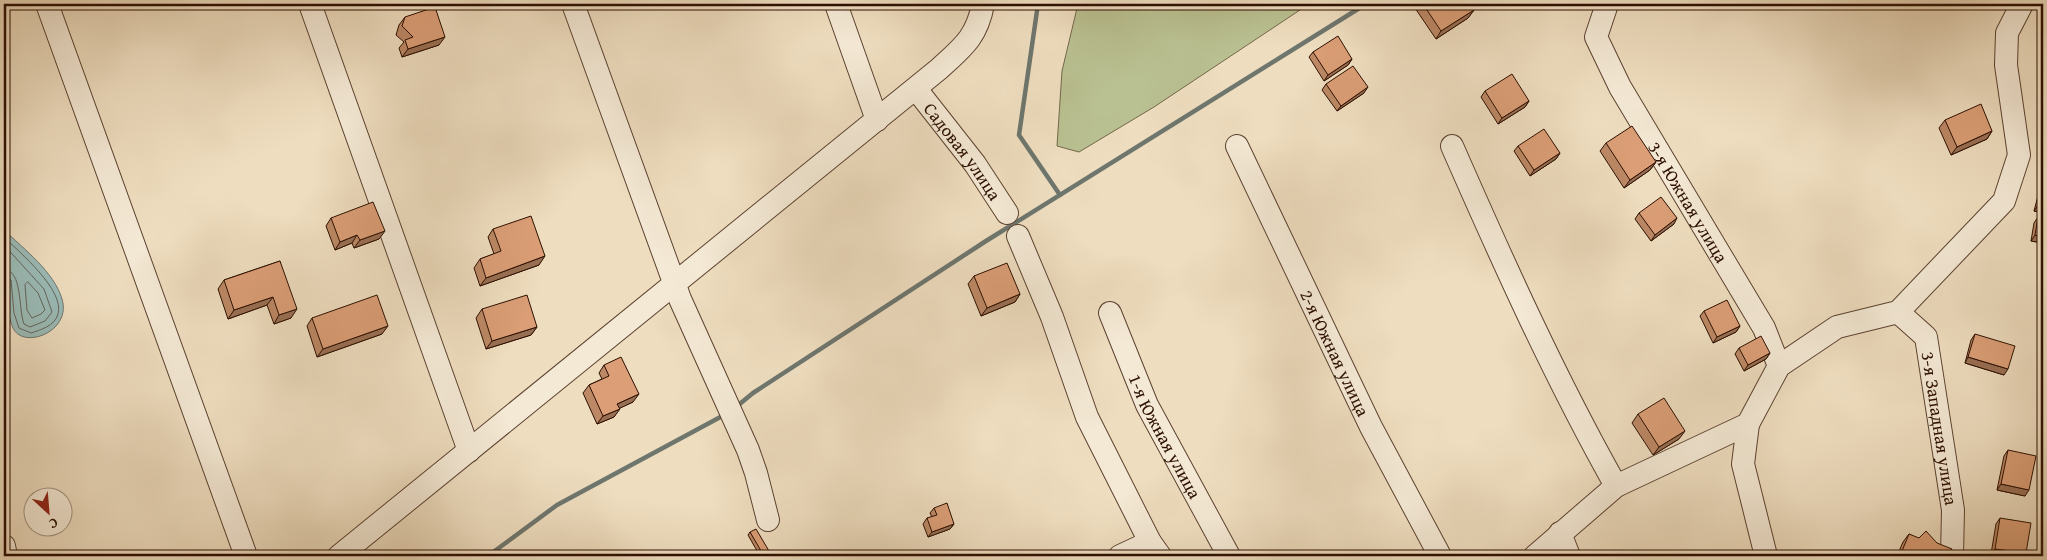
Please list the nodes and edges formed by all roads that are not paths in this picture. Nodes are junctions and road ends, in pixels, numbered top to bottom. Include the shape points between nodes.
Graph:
1 (47, 4) edge
2 (310, 4) edge
3 (573, 4) edge
4 (836, 4) edge
5 (966, 4) edge
6 (1607, 4) edge
7 (2022, 4) edge
8 (981, 14) edge
9 (916, 88) junction
10 (877, 120) junction
11 (1238, 146) dead end
12 (1452, 146) dead end
13 (1007, 213) dead end
14 (1018, 236) dead end
15 (674, 285) junction
16 (1898, 312) junction
17 (1110, 313) dead end
18 (1779, 366) junction
19 (1748, 424) junction
20 (469, 451) junction
21 (1616, 486) junction
22 (768, 520) dead end
23 (1560, 533) junction
24 (4, 546) edge
25 (1155, 549) edge
26 (6, 556) edge
27 (246, 556) edge
28 (339, 556) edge
29 (1120, 556) edge
30 (1229, 556) edge
31 (1440, 556) edge
32 (1535, 556) edge
33 (1569, 556) edge
34 (1766, 556) edge
35 (1952, 556) edge

1 - 27 street
2 - 20 street
3 - 15 street
4 - 10 street
5 - 8 street via 972,17
6 - 18 street, 3-я Южная улица via 1596,37 1620,87 1764,328
7 - 16 street via 2007,33 2006,65 2019,155 2004,201
8 - 9 street via 966,44
9 - 10 street
9 - 13 street, Садовая улица via 975,164
10 - 15 street
11 - 31 street, 2-я Южная улица via 1371,427
12 - 21 street via 1506,271 1576,416
14 - 25 street via 1052,317 1087,417
15 - 20 street
15 - 22 street via 748,450
16 - 18 street via 1837,327
16 - 35 street, 3-я Западная улица via 1926,337 1953,510
17 - 30 street, 1-я Южная улица via 1147,405
18 - 19 street
19 - 21 street
19 - 34 street via 1743,464
20 - 28 street
21 - 23 street
23 - 32 street
23 - 33 street
24 - 26 street
25 - 29 street

